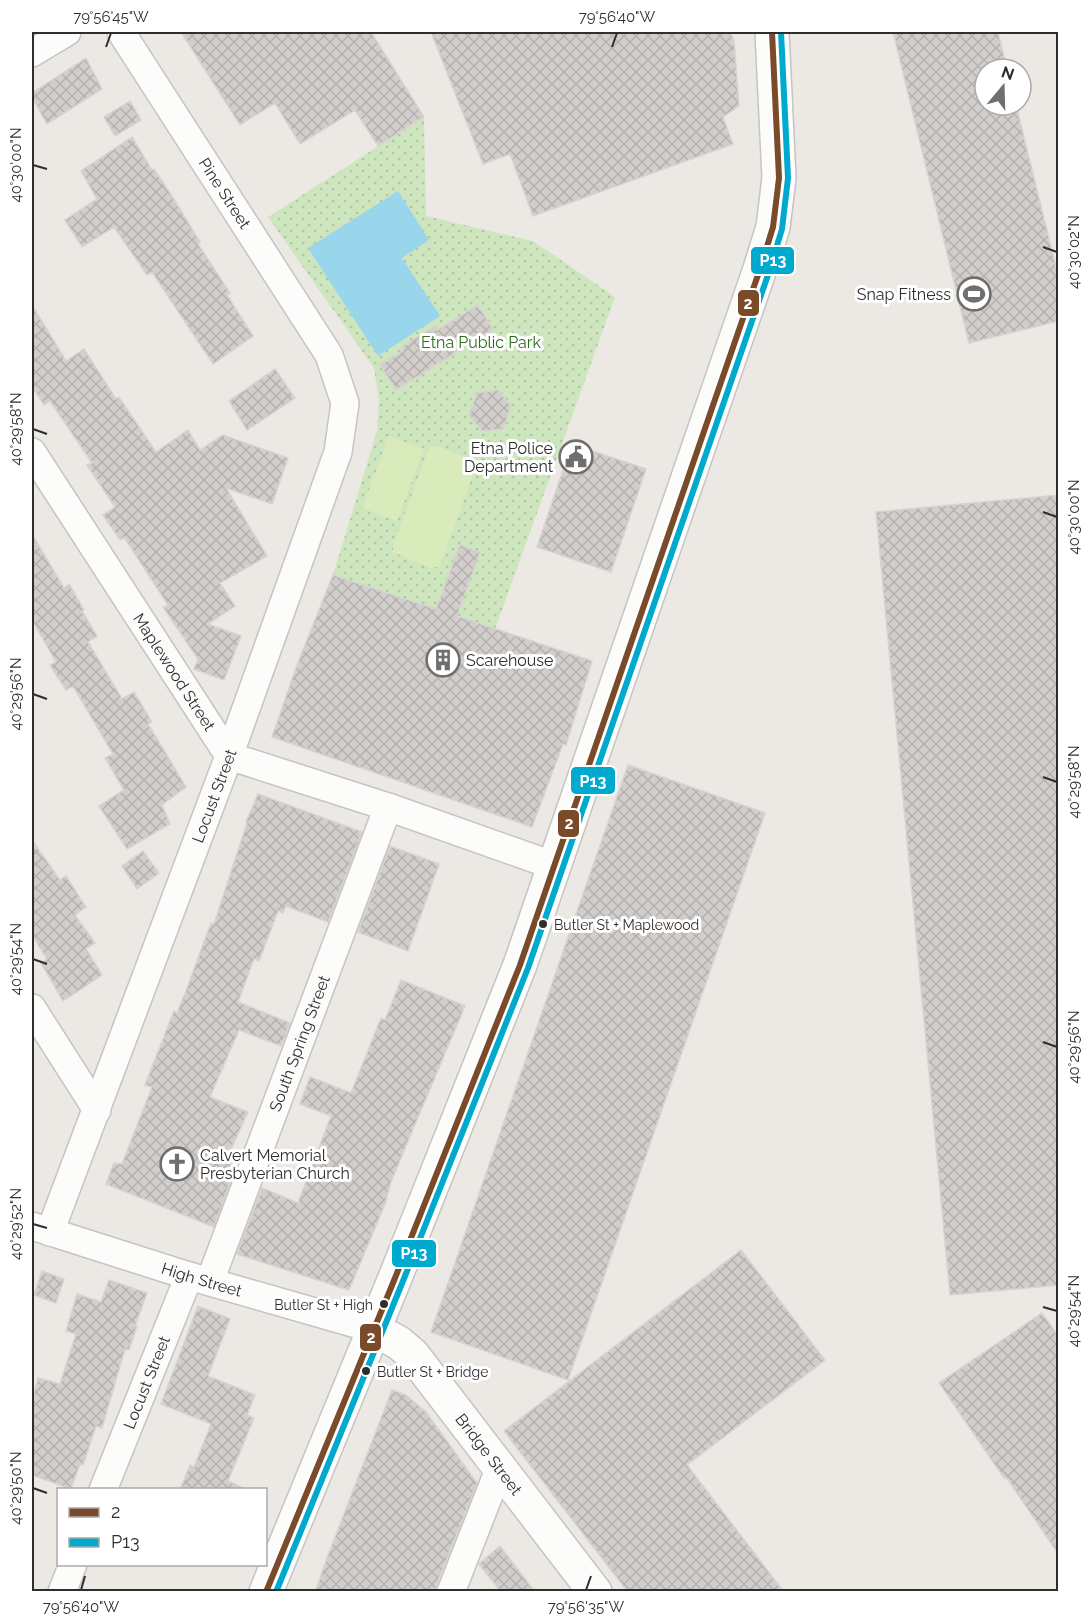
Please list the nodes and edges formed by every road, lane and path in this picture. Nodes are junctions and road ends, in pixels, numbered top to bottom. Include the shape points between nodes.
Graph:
1 (67, 32) edge
2 (121, 32) edge
3 (772, 32) edge
4 (32, 53) edge
5 (329, 355) joint
6 (32, 452) edge
7 (230, 756) junction
8 (388, 807) junction
9 (555, 866) junction
10 (32, 1008) edge
11 (97, 1110) junction
12 (41, 1229) edge
13 (199, 1278) junction
14 (374, 1329) junction
15 (500, 1467) junction
16 (104, 1488) edge
17 (72, 1566) edge
18 (62, 1592) edge
19 (266, 1592) edge
20 (451, 1592) edge
21 (595, 1592) edge

1 - 4 street
2 - 5 street, Pine Street
3 - 9 street via 779,178 773,227
5 - 7 street, Locust Street via 345,403 338,452
6 - 7 street, Maplewood Street
7 - 8 street
7 - 11 street, Locust Street
8 - 9 street
8 - 13 street, South Spring Street
9 - 14 street via 520,965
10 - 11 street
11 - 12 street, Locust Street
12 - 13 street, High Street
13 - 14 street, High Street
13 - 16 street, Locust Street
14 - 15 street, Bridge Street via 413,1355
14 - 19 street
15 - 20 street
15 - 21 street, Bridge Street
17 - 18 street

